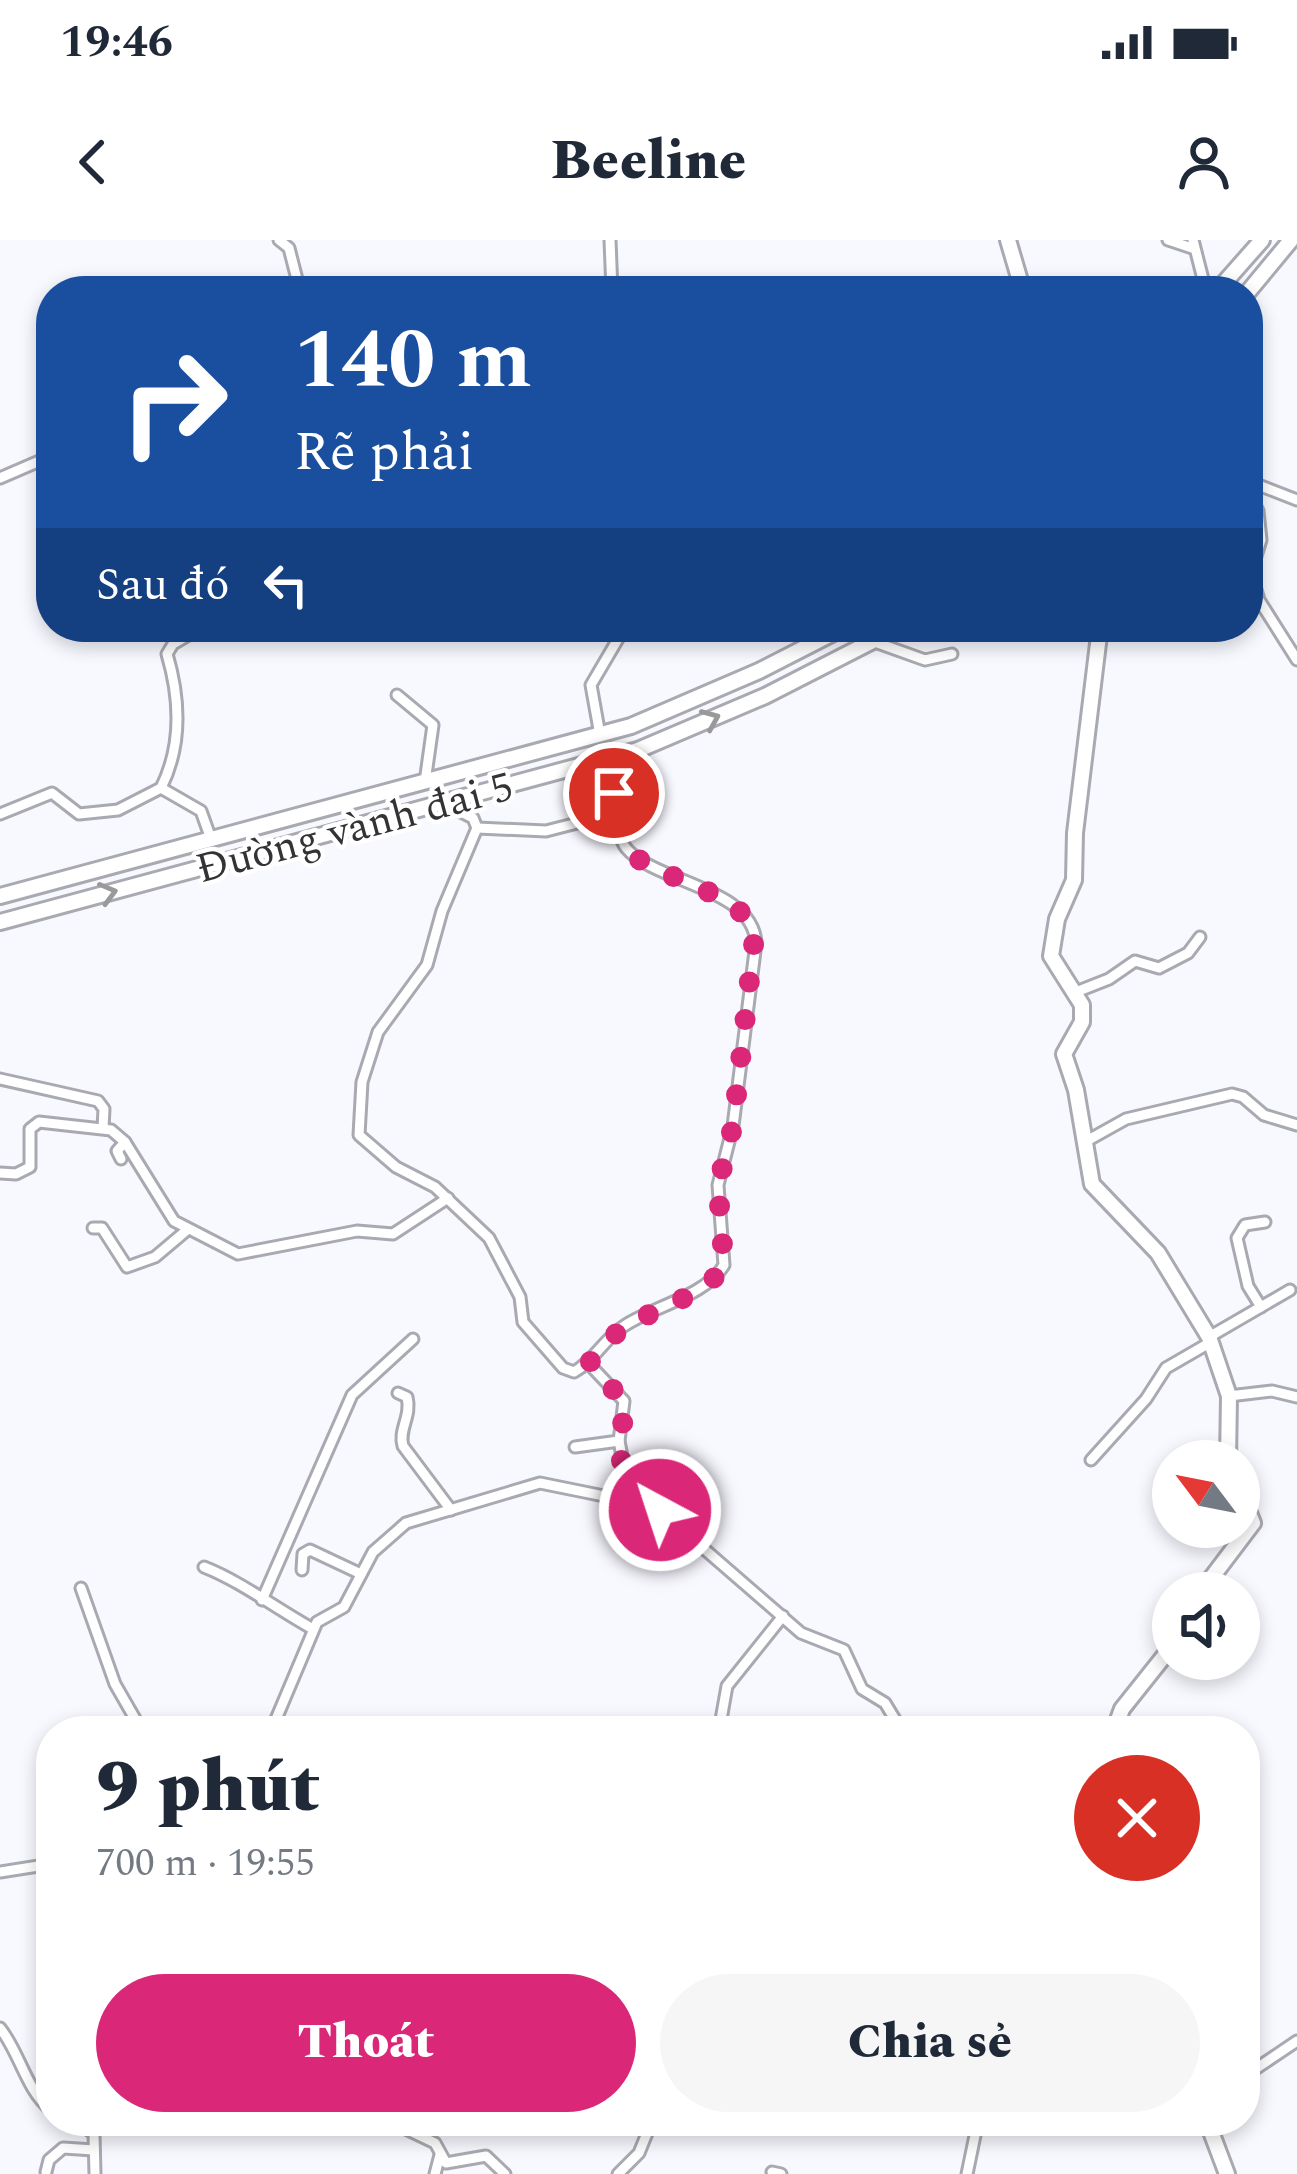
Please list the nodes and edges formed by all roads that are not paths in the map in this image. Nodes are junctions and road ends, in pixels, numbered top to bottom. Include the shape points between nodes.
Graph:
1 (279, 240) edge
2 (610, 240) edge
3 (1009, 240) edge
4 (1168, 240) edge
5 (1262, 240) edge
6 (1291, 240) edge
7 (1193, 244) edge
8 (296, 276) edge
9 (611, 276) edge
10 (1019, 276) edge
11 (1202, 276) edge
12 (1230, 276) edge
13 (1261, 276) edge
14 (36, 462) edge
15 (0, 478) edge
16 (1263, 490) edge
17 (1297, 500) edge
18 (1263, 603) edge
19 (176, 642) edge
20 (616, 642) edge
21 (816, 642) edge
22 (870, 642) edge
23 (875, 642) edge
24 (1098, 642) edge
25 (952, 654) dead end
26 (1297, 660) edge
27 (398, 695) dead end
28 (600, 734) junction
29 (602, 759) junction
30 (425, 782) junction
31 (161, 788) junction
32 (440, 803) junction
33 (616, 813) junction
34 (0, 814) edge
35 (477, 828) junction
36 (212, 839) junction
37 (0, 896) edge
38 (0, 922) edge
39 (1200, 938) dead end
40 (1076, 992) junction
41 (0, 1079) edge
42 (1297, 1126) edge
43 (103, 1128) junction
44 (125, 1142) junction
45 (1083, 1143) junction
46 (122, 1159) dead end
47 (0, 1173) edge
48 (448, 1198) junction
49 (1265, 1222) dead end
50 (93, 1228) dead end
51 (187, 1230) junction
52 (1290, 1290) dead end
53 (1261, 1307) junction
54 (413, 1339) dead end
55 (1210, 1339) junction
56 (589, 1364) junction
57 (398, 1393) dead end
58 (1229, 1396) junction
59 (1297, 1397) edge
60 (1228, 1440) edge
61 (619, 1441) junction
62 (574, 1447) dead end
63 (1091, 1460) dead end
64 (627, 1482) junction
65 (451, 1510) junction
66 (1234, 1548) edge
67 (204, 1567) dead end
68 (302, 1570) dead end
69 (1216, 1572) edge
70 (361, 1574) junction
71 (81, 1588) dead end
72 (262, 1600) junction
73 (784, 1616) junction
74 (313, 1629) junction
75 (1152, 1671) edge
76 (133, 1716) edge
77 (277, 1716) edge
78 (721, 1716) edge
79 (893, 1716) edge
80 (1119, 1716) edge
81 (36, 1866) edge
82 (0, 1872) edge
83 (0, 2028) edge
84 (1297, 2041) edge
85 (1260, 2066) edge
86 (36, 2094) edge
87 (94, 2136) edge
88 (422, 2136) edge
89 (646, 2136) edge
90 (975, 2136) edge
91 (1213, 2136) edge
92 (94, 2150) junction
93 (440, 2155) junction
94 (46, 2171) edge
95 (95, 2174) edge
96 (435, 2174) edge
97 (505, 2174) edge
98 (618, 2174) edge
99 (968, 2174) edge
100 (1227, 2174) edge

1 - 8 street
2 - 9 street
3 - 10 main road
4 - 7 street
5 - 12 main road
6 - 13 main road
7 - 11 street
14 - 15 street
16 - 17 street
18 - 26 street
19 - 31 street via 167,654 176,742
20 - 28 street via 591,685
21 - 28 main road, Đường vành đai 5
29 -> 22 main road, Đường vành đai 5 via 765,696
23 - 25 street via 925,660
24 - 40 main road via 1074,880 1051,956
27 - 30 street via 433,725
28 - 30 main road, Đường vành đai 5
29 - 32 main road, Đường vành đai 5
29 - 33 street
30 - 36 main road, Đường vành đai 5
31 - 34 street via 118,810 79,814 52,793
31 - 36 street via 201,811
32 - 35 street via 473,818
38 -> 32 main road, Đường vành đai 5
33 - 35 street via 538,832
33 - 56 street via 629,852 735,908 752,923 756,943 718,1185 724,1265 712,1280 621,1328
35 - 48 street via 428,965 384,1022 361,1089 361,1139
36 - 37 main road, Đường vành đai 5
39 - 40 street via 1159,968 1136,961
40 - 45 main road via 1084,1014 1064,1050
41 - 43 street via 98,1101
42 - 45 street via 1232,1094 1126,1119
43 - 44 street
43 - 47 street via 34,1124 29,1167
44 - 46 street via 117,1151
44 - 51 street
45 - 55 main road via 1098,1193 1158,1253
48 - 51 street via 393,1234 357,1231 255,1254 230,1252
48 - 56 street via 494,1244 523,1322 568,1372
49 - 53 street via 1245,1225 1238,1238
50 - 51 street via 102,1228 127,1267 155,1257
52 - 53 street
53 - 55 street
54 - 72 street via 352,1395
55 - 58 main road
55 - 63 street via 1166,1368
56 - 61 street via 624,1401
57 - 65 street via 410,1410 403,1446
58 - 59 street via 1272,1390
58 - 60 main road
61 - 62 street
61 - 64 street
64 - 65 street via 604,1496 540,1484
64 - 73 street
65 - 70 street via 406,1523
66 - 69 main road
67 - 72 street
68 - 70 street via 310,1550
70 - 74 street via 344,1607
71 - 76 street
72 - 74 street
73 - 78 street via 727,1686
73 - 79 street via 808,1638 844,1650 862,1689
74 - 77 street
75 - 80 main road
81 - 82 street
83 - 86 street
84 - 85 street
87 - 92 street
88 - 93 street
89 - 98 street
90 - 99 street
91 - 100 main road
92 - 94 street via 63,2147
92 - 95 street
93 - 96 street
93 - 97 street via 449,2164 486,2156

